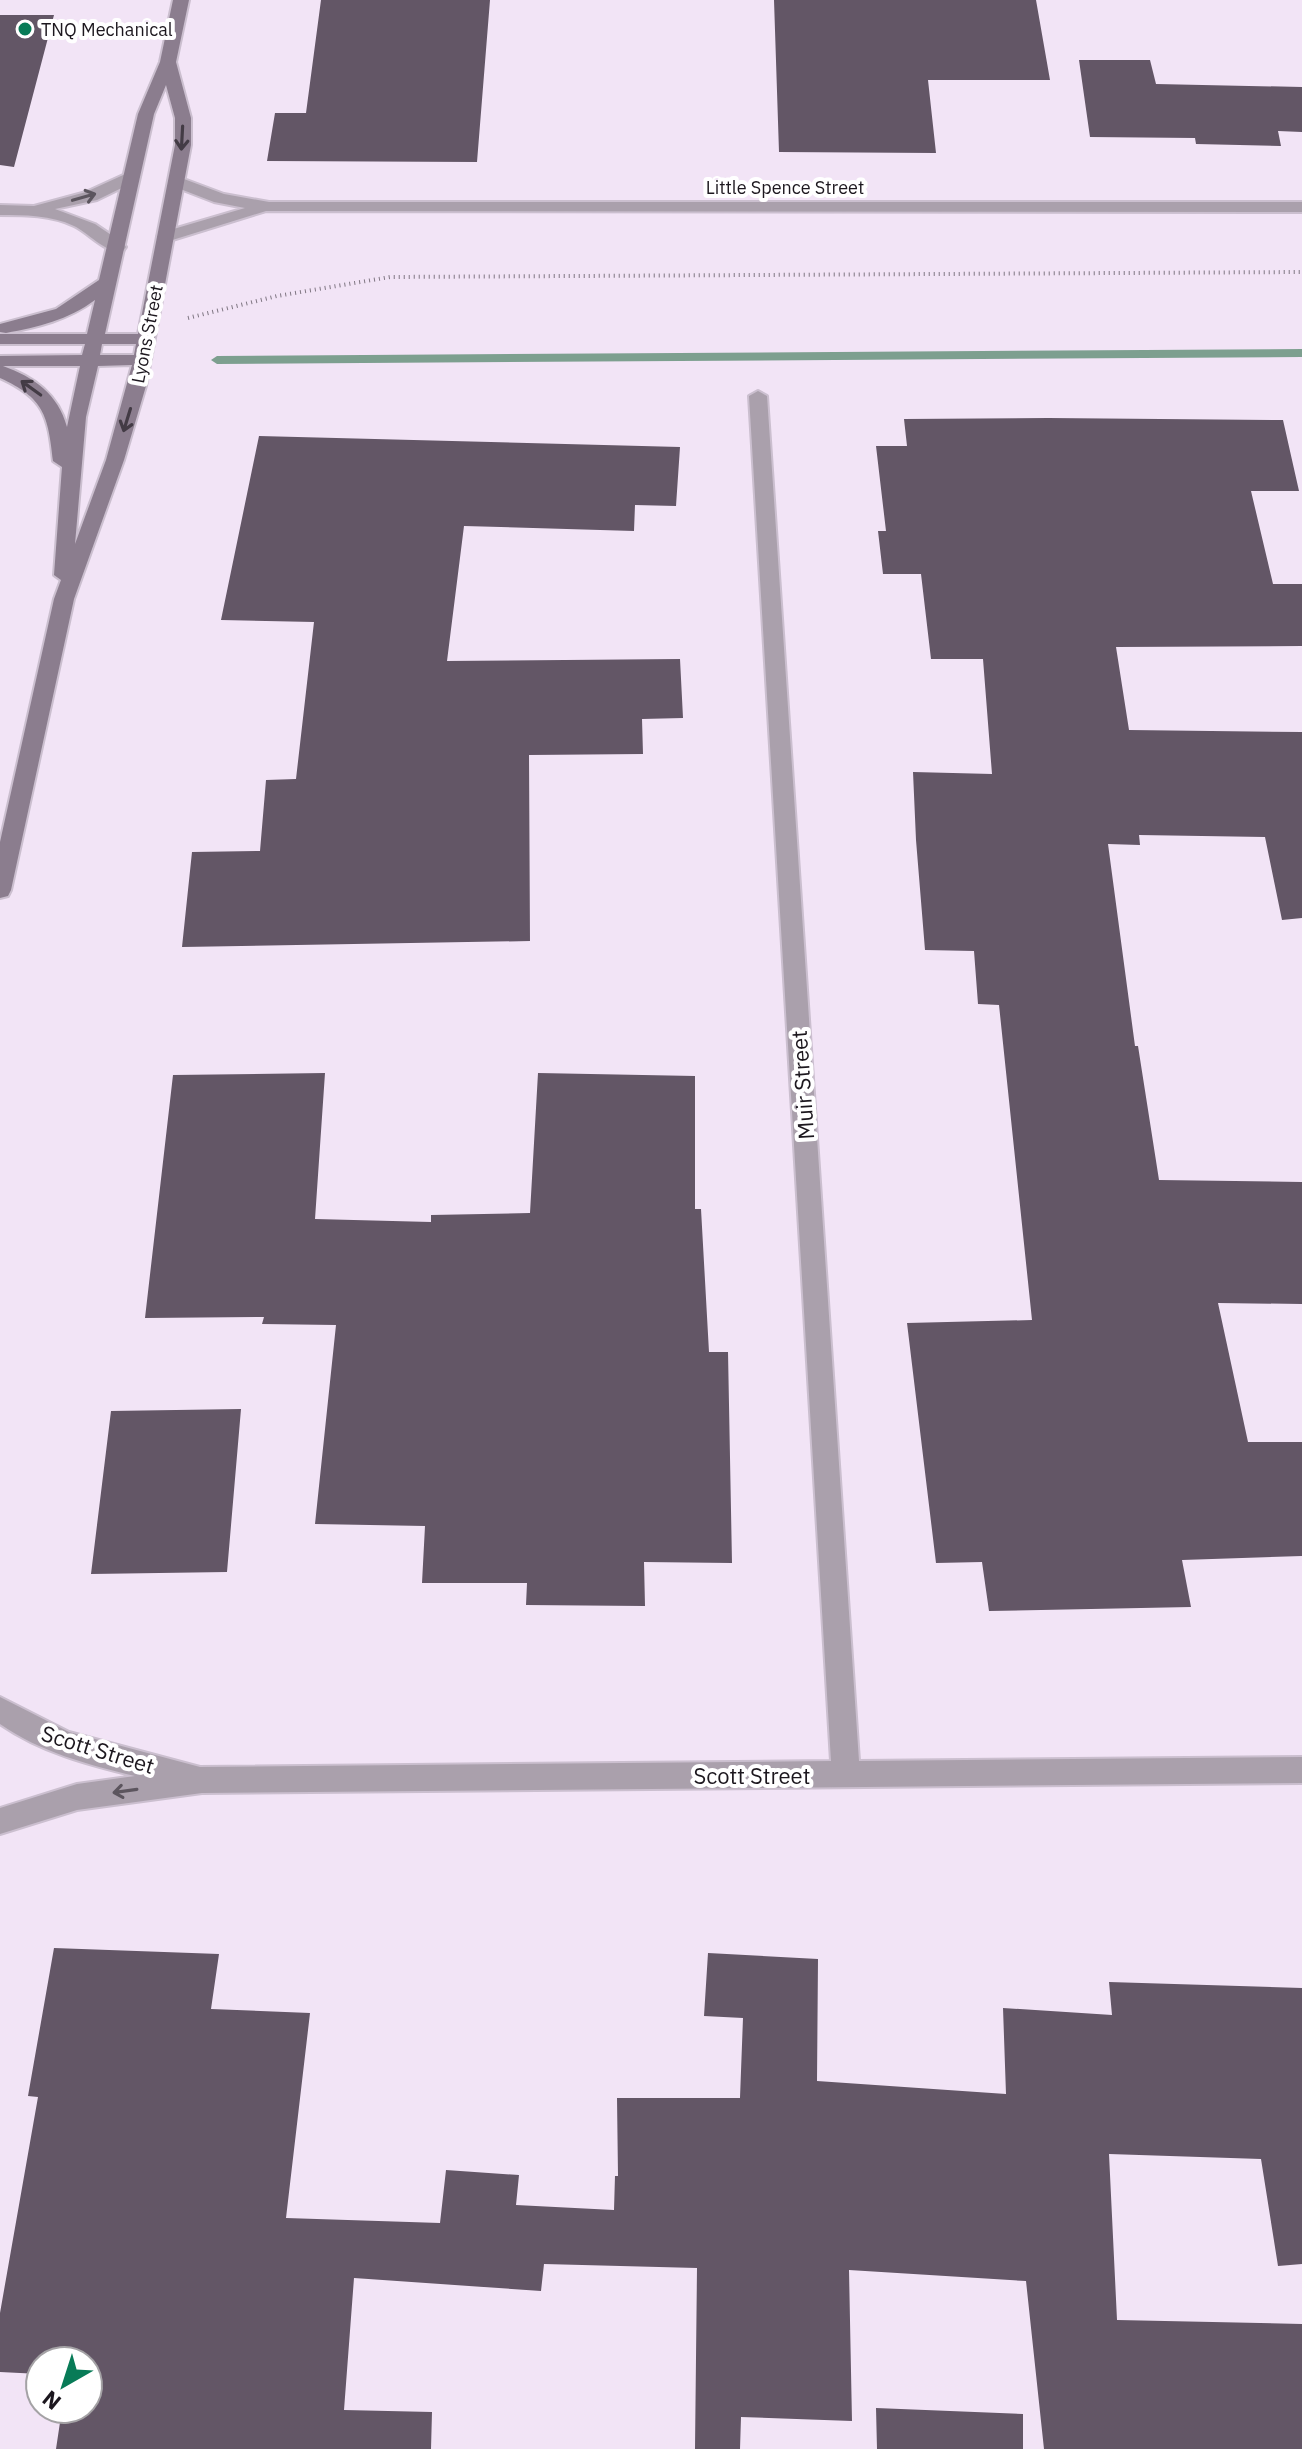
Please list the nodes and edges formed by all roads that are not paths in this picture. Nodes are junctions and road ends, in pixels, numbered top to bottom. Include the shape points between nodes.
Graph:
1 (181, 0) edge
2 (168, 62) junction
3 (132, 176) junction
4 (176, 181) junction
5 (269, 207) junction
6 (1302, 207) edge
7 (0, 210) edge
8 (32, 210) junction
9 (166, 237) junction
10 (117, 247) junction
11 (110, 280) junction
12 (0, 329) edge
13 (0, 339) edge
14 (96, 339) junction
15 (146, 339) junction
16 (91, 360) junction
17 (143, 360) junction
18 (0, 361) edge
19 (0, 371) edge
20 (758, 396) dead end
21 (67, 511) junction
22 (64, 599) junction
23 (0, 890) edge
24 (0, 1709) edge
25 (1302, 1770) edge
26 (846, 1774) junction
27 (202, 1780) junction
28 (0, 1821) edge

1 - 2 street, Lyons Street
2 - 3 street, Lyons Street via 146,114
2 -> 4 street, Lyons Street via 183,118
8 -> 3 street via 91,196
3 - 10 street, Lyons Street
4 - 5 street, Little Spence Street via 220,198
4 - 9 street, Lyons Street
5 - 6 street, Little Spence Street
5 - 9 street, Little Spence Street
7 - 8 street
8 - 10 street via 90,225
9 - 15 street, Lyons Street
10 - 11 street, Lyons Street
11 - 12 street via 60,316
11 - 14 street, Lyons Street
13 - 14 street
14 - 15 street
14 - 16 street, Lyons Street
15 - 17 street, Lyons Street
16 - 17 street
16 - 18 street
16 - 21 street, Lyons Street via 77,417
17 -> 22 street, Lyons Street via 115,460
21 -> 19 street via 52,405
20 - 26 street, Muir Street
21 - 22 street, Lyons Street
22 - 23 street, Lyons Street
24 - 27 street, Scott Street via 20,1725 74,1745
25 - 26 street, Scott Street
26 - 27 street, Scott Street
27 -> 28 street, Scott Street via 77,1797

